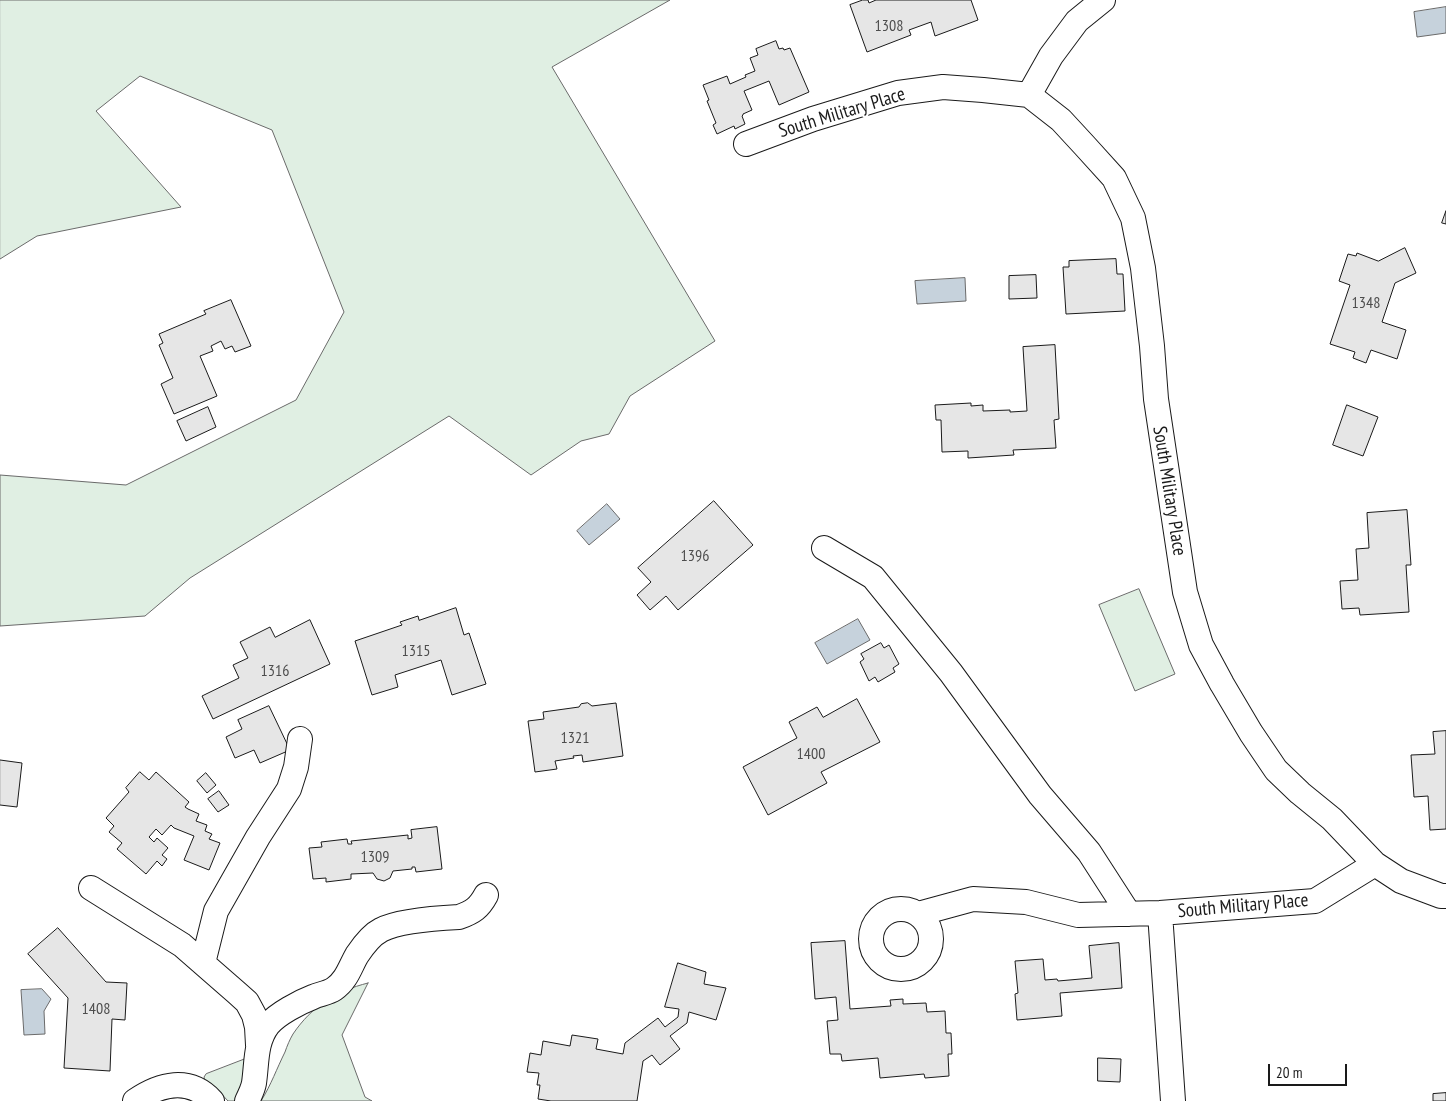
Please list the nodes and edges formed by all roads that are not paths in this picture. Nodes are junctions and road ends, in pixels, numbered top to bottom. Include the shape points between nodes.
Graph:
1 (1103, 0) edge
2 (1028, 95) junction
3 (746, 144) dead end
4 (824, 548) dead end
5 (300, 739) dead end
6 (1375, 864) junction
7 (91, 888) dead end
8 (486, 895) dead end
9 (1446, 896) edge
10 (1160, 913) junction
11 (918, 914) dead end
12 (1129, 914) junction
13 (203, 963) junction
14 (258, 1045) junction
15 (135, 1101) edge
16 (212, 1101) edge
17 (248, 1101) edge
18 (1173, 1101) edge

1 - 2 street via 1077,21
2 - 3 street, South Military Place via 943,87 898,93 812,119
2 - 6 street, South Military Place via 1061,120 1114,178 1133,218 1143,268 1156,399 1184,592 1201,645 1231,700 1276,770 1332,819
4 - 12 street via 873,577 951,673 1040,795 1089,852
5 - 13 street via 289,789 216,911
6 - 9 street, South Military Place via 1402,881
6 - 10 street, South Military Place via 1315,901
7 - 13 street via 182,945
8 - 14 street via 480,906 467,914 396,925 373,935 341,983 285,1011 268,1024
10 - 12 street, South Military Place
10 - 18 street, South Military Place
11 - 12 street, South Military Place via 973,899 1026,902 1078,915
13 - 14 street via 247,1002 254,1015
14 - 17 street
15 - 16 street via 156,1089 179,1085 199,1090

